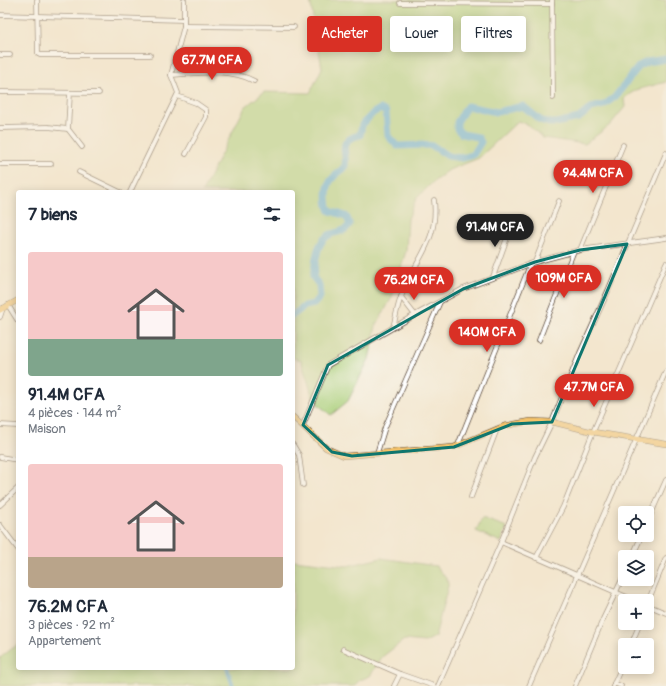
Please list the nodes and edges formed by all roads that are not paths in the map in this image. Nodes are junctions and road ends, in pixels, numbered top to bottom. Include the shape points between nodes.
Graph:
1 (37, 0) edge
2 (184, 0) edge
3 (552, 2) edge
4 (400, 3) dead end
5 (0, 15) edge
6 (37, 16) junction
7 (184, 20) junction
8 (184, 26) junction
9 (294, 27) dead end
10 (0, 55) edge
11 (10, 55) dead end
12 (150, 55) dead end
13 (171, 75) junction
14 (254, 81) dead end
15 (0, 92) edge
16 (70, 93) junction
17 (99, 93) dead end
18 (177, 96) junction
19 (553, 98) dead end
20 (0, 128) edge
21 (68, 129) junction
22 (623, 145) dead end
23 (82, 148) dead end
24 (666, 153) edge
25 (186, 154) dead end
26 (0, 164) edge
27 (51, 164) dead end
28 (79, 172) dead end
29 (116, 190) edge
30 (131, 190) edge
31 (434, 200) dead end
32 (560, 201) dead end
33 (512, 224) dead end
34 (666, 238) edge
35 (627, 244) junction
36 (580, 250) junction
37 (573, 253) junction
38 (535, 262) junction
39 (666, 263) edge
40 (530, 266) junction
41 (493, 277) junction
42 (401, 297) junction
43 (16, 301) edge
44 (440, 302) junction
45 (4, 308) edge
46 (414, 315) junction
47 (0, 317) edge
48 (16, 319) edge
49 (393, 327) junction
50 (540, 340) dead end
51 (666, 371) edge
52 (295, 419) edge
53 (552, 422) junction
54 (0, 425) edge
55 (303, 425) junction
56 (16, 426) edge
57 (497, 429) junction
58 (593, 432) junction
59 (636, 440) junction
60 (666, 444) edge
61 (458, 446) junction
62 (295, 449) edge
63 (377, 453) junction
64 (0, 457) edge
65 (16, 460) edge
66 (666, 480) edge
67 (303, 485) dead end
68 (16, 492) edge
69 (471, 496) dead end
70 (0, 505) edge
71 (654, 507) edge
72 (0, 525) edge
73 (501, 542) junction
74 (16, 546) edge
75 (536, 558) junction
76 (666, 558) edge
77 (578, 576) junction
78 (619, 586) edge
79 (616, 593) junction
80 (651, 594) edge
81 (654, 608) edge
82 (666, 613) edge
83 (343, 649) dead end
84 (400, 674) junction
85 (618, 674) edge
86 (614, 684) edge
87 (394, 686) edge
88 (434, 686) edge
89 (438, 686) edge
90 (529, 686) edge
91 (575, 686) edge
92 (621, 686) edge

1 - 6 street
2 - 7 street
3 - 4 street
3 - 19 street
5 - 6 street
6 - 7 street
6 - 12 street via 40,55
7 - 8 street
8 - 9 street
8 - 13 street
10 - 11 street
13 - 14 street via 208,72 244,75
13 - 18 street
15 - 16 street
16 - 17 street
16 - 21 street
18 - 25 street via 206,110 206,117
18 - 30 street
20 - 21 street
21 - 23 street
22 - 36 street
24 - 35 street
26 - 27 street
28 - 29 street
31 - 42 street via 435,219 431,238
32 - 38 street
33 - 41 street
34 - 35 street
35 - 36 street
35 - 53 street
36 - 37 street
37 - 38 street
37 - 50 street
38 - 40 street
39 - 58 street
40 - 41 street
40 - 61 street
41 - 44 street
42 - 46 street
42 - 49 street
43 - 45 main road
44 - 46 street
44 - 63 street via 385,427
45 - 47 street
45 - 48 street
46 - 49 street
49 - 55 street via 328,366
51 - 59 street
52 - 55 main road
53 - 57 main road via 531,421
53 - 58 main road
53 - 73 street
54 - 56 street
55 - 63 main road via 332,452 344,456
57 - 61 main road
57 - 69 street
58 - 59 main road
58 - 75 street via 564,506
59 - 60 main road
59 - 77 street
61 - 63 main road
62 - 67 street
64 - 65 street
66 - 71 street
68 - 70 street
72 - 74 street
73 - 75 street
73 - 89 street
75 - 77 street
76 - 80 street
77 - 79 street
77 - 90 street
78 - 79 street
79 - 91 street
81 - 82 street
83 - 84 street
84 - 87 street
84 - 88 street
85 - 86 street
86 - 92 street

